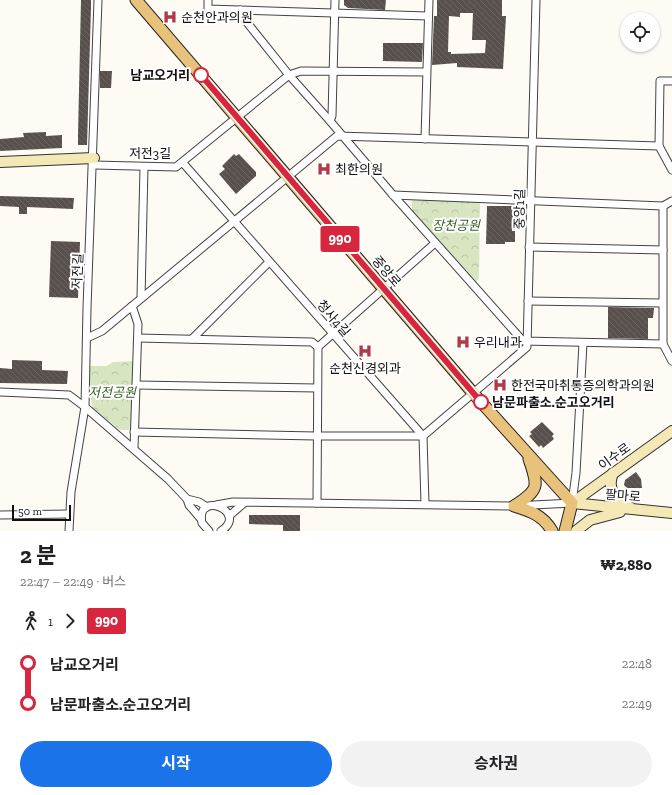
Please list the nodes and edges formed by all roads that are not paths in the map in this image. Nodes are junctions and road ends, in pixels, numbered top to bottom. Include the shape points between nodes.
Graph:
1 (98, 0) edge
2 (136, 0) edge
3 (208, 0) edge
4 (335, 0) edge
5 (429, 0) edge
6 (536, 0) edge
7 (240, 10) junction
8 (335, 14) junction
9 (428, 16) junction
10 (333, 70) junction
11 (426, 72) junction
12 (289, 75) junction
13 (672, 81) edge
14 (237, 117) junction
15 (330, 121) junction
16 (340, 135) junction
17 (425, 138) junction
18 (532, 143) junction
19 (659, 146) junction
20 (0, 162) edge
21 (94, 162) junction
22 (183, 162) junction
23 (144, 167) junction
24 (672, 170) edge
25 (286, 176) junction
26 (393, 196) junction
27 (672, 201) edge
28 (531, 202) junction
29 (663, 206) junction
30 (234, 220) junction
31 (435, 243) junction
32 (530, 247) junction
33 (663, 250) junction
34 (270, 262) junction
35 (384, 289) junction
36 (141, 298) junction
37 (528, 301) junction
38 (662, 303) junction
39 (132, 306) junction
40 (332, 333) junction
41 (87, 338) junction
42 (138, 338) junction
43 (192, 339) junction
44 (527, 341) junction
45 (583, 343) junction
46 (663, 344) junction
47 (318, 346) junction
48 (671, 357) edge
49 (136, 384) junction
50 (317, 388) junction
51 (0, 392) edge
52 (473, 393) junction
53 (86, 407) junction
54 (672, 431) edge
55 (134, 432) junction
56 (316, 436) junction
57 (423, 436) junction
58 (134, 448) junction
59 (527, 453) junction
60 (612, 473) junction
61 (187, 499) junction
62 (244, 503) junction
63 (317, 503) junction
64 (572, 503) junction
65 (426, 504) junction
66 (216, 505) junction
67 (514, 506) junction
68 (207, 507) junction
69 (634, 509) junction
70 (672, 513) edge
71 (0, 514) edge
72 (69, 514) junction
73 (229, 516) junction
74 (201, 519) junction
75 (69, 531) edge
76 (209, 531) edge
77 (221, 531) edge
78 (552, 531) edge
79 (565, 531) edge
80 (576, 531) edge

1 - 21 street, 저전길
2 - 14 main road, 중앙로
3 - 7 street via 208,9
4 - 8 street
5 - 9 street
6 - 18 street, 중앙1길
7 - 8 street
7 - 12 street via 245,20
8 - 9 street
8 - 10 street
9 - 11 street
10 - 11 street
10 - 12 street via 301,71
10 - 15 street
11 - 17 street
12 - 14 street, 저전3길
12 - 15 street
13 - 19 street via 660,81
14 - 22 street, 저전3길
14 - 25 main road, 중앙로
15 - 16 street
16 - 17 street
16 - 25 street
16 - 26 street
17 - 18 street
18 - 19 street
18 - 28 street, 중앙1길
19 - 24 street
20 - 21 main road, 저전3길
21 - 23 street, 저전3길
21 - 41 street, 저전길
22 - 23 street, 저전3길 via 176,167
22 - 30 street, 청사4길
23 - 36 street
25 - 30 street
25 - 35 main road, 중앙로
26 - 28 street
26 - 31 street
27 - 29 street
28 - 29 street
28 - 32 street, 중앙1길
29 - 33 street
30 - 34 street, 청사4길
30 - 36 street
31 - 35 street
31 - 44 street via 523,341
32 - 33 street
32 - 37 street, 중앙1길
33 - 38 street
34 - 40 street, 청사4길
34 - 43 street
35 - 40 street
35 - 52 main road, 중앙로
36 - 39 street
37 - 38 street
37 - 44 street, 중앙1길
38 - 46 street
39 - 41 street via 102,331
39 - 42 street via 138,324
40 - 47 street
40 - 57 street, 청사4길
41 - 53 street, 저전길
42 - 43 street
42 - 49 street
43 - 47 street via 312,342
44 - 45 street
44 - 52 street via 527,346
45 - 46 street
45 - 64 street
46 - 48 street
47 - 50 street
49 - 50 street
49 - 55 street
50 - 56 street
51 - 53 street via 69,395
52 - 57 street
52 - 59 main road, 중앙로
53 - 58 street
53 - 72 street, 저전길
54 - 60 main road, 이수로
55 - 56 street
55 - 58 street
56 - 57 street
56 - 63 street
57 - 65 street
58 - 61 street
59 - 64 main road, 중앙로
59 - 67 main road via 536,476 535,489 530,496
60 - 64 main road, 이수로
60 - 69 main road via 610,480 616,498
61 - 68 street
61 - 74 street
62 - 63 street
62 - 66 street
62 - 73 street
63 - 65 street
64 - 67 street
64 - 69 main road, 팔마로
64 - 79 main road
65 - 67 street
66 - 68 street
66 - 73 street via 224,508
67 - 78 main road via 541,517
68 - 74 street
69 - 70 main road, 팔마로
69 - 80 main road via 590,520
71 - 72 street
72 - 75 street, 저전길
73 - 77 street via 227,525
74 - 76 street

